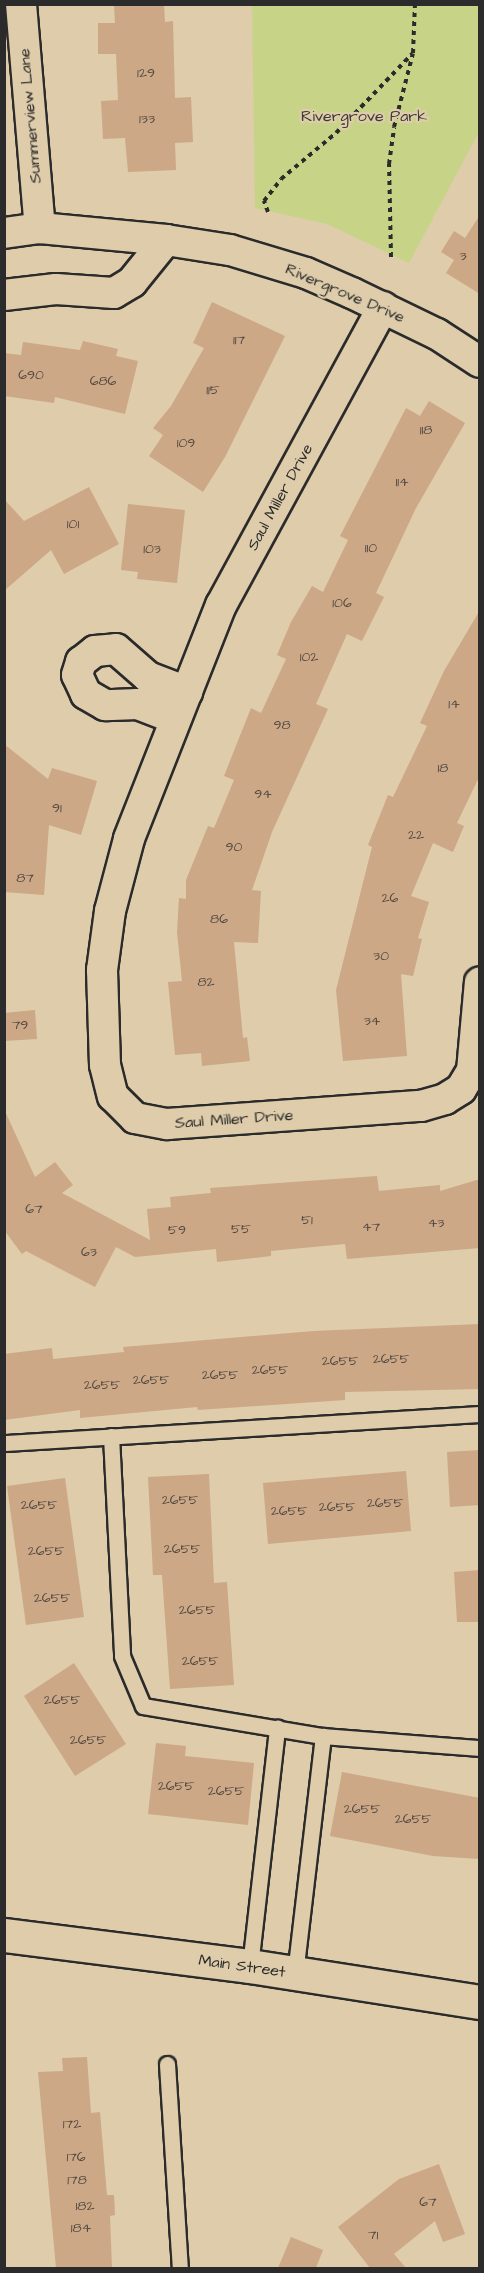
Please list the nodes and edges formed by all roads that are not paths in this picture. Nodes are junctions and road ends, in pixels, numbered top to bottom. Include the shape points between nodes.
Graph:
1 (21, 4) edge
2 (40, 228) junction
3 (4, 232) edge
4 (166, 240) junction
5 (4, 295) edge
6 (383, 307) junction
7 (480, 362) edge
8 (480, 982) edge
9 (480, 1414) edge
10 (111, 1436) junction
11 (4, 1443) edge
12 (277, 1728) junction
13 (323, 1736) junction
14 (480, 1748) edge
15 (4, 1935) edge
16 (250, 1966) junction
17 (296, 1974) junction
18 (480, 2002) edge
19 (167, 2064) dead end
20 (180, 2268) edge

1 - 2 street, Summerview Lane
2 - 3 street, Rivergrove Drive
2 - 4 street, Rivergrove Drive
4 - 5 street via 132,282 114,293 56,289
4 - 6 street, Rivergrove Drive via 230,250 306,273
6 - 7 street, Rivergrove Drive via 437,334
6 - 8 street, Saul Miller Drive via 221,605 129,839 110,911 102,970 105,1065 112,1096 135,1118 167,1124 421,1106 445,1099 461,1089 472,1071
9 - 10 lane
10 - 11 lane
10 - 12 lane via 122,1656 143,1706
12 - 13 lane
12 - 16 lane
13 - 14 lane
13 - 17 lane
15 - 16 main road, Main Street
16 - 17 main road, Main Street
17 - 18 main road, Main Street
19 - 20 lane

